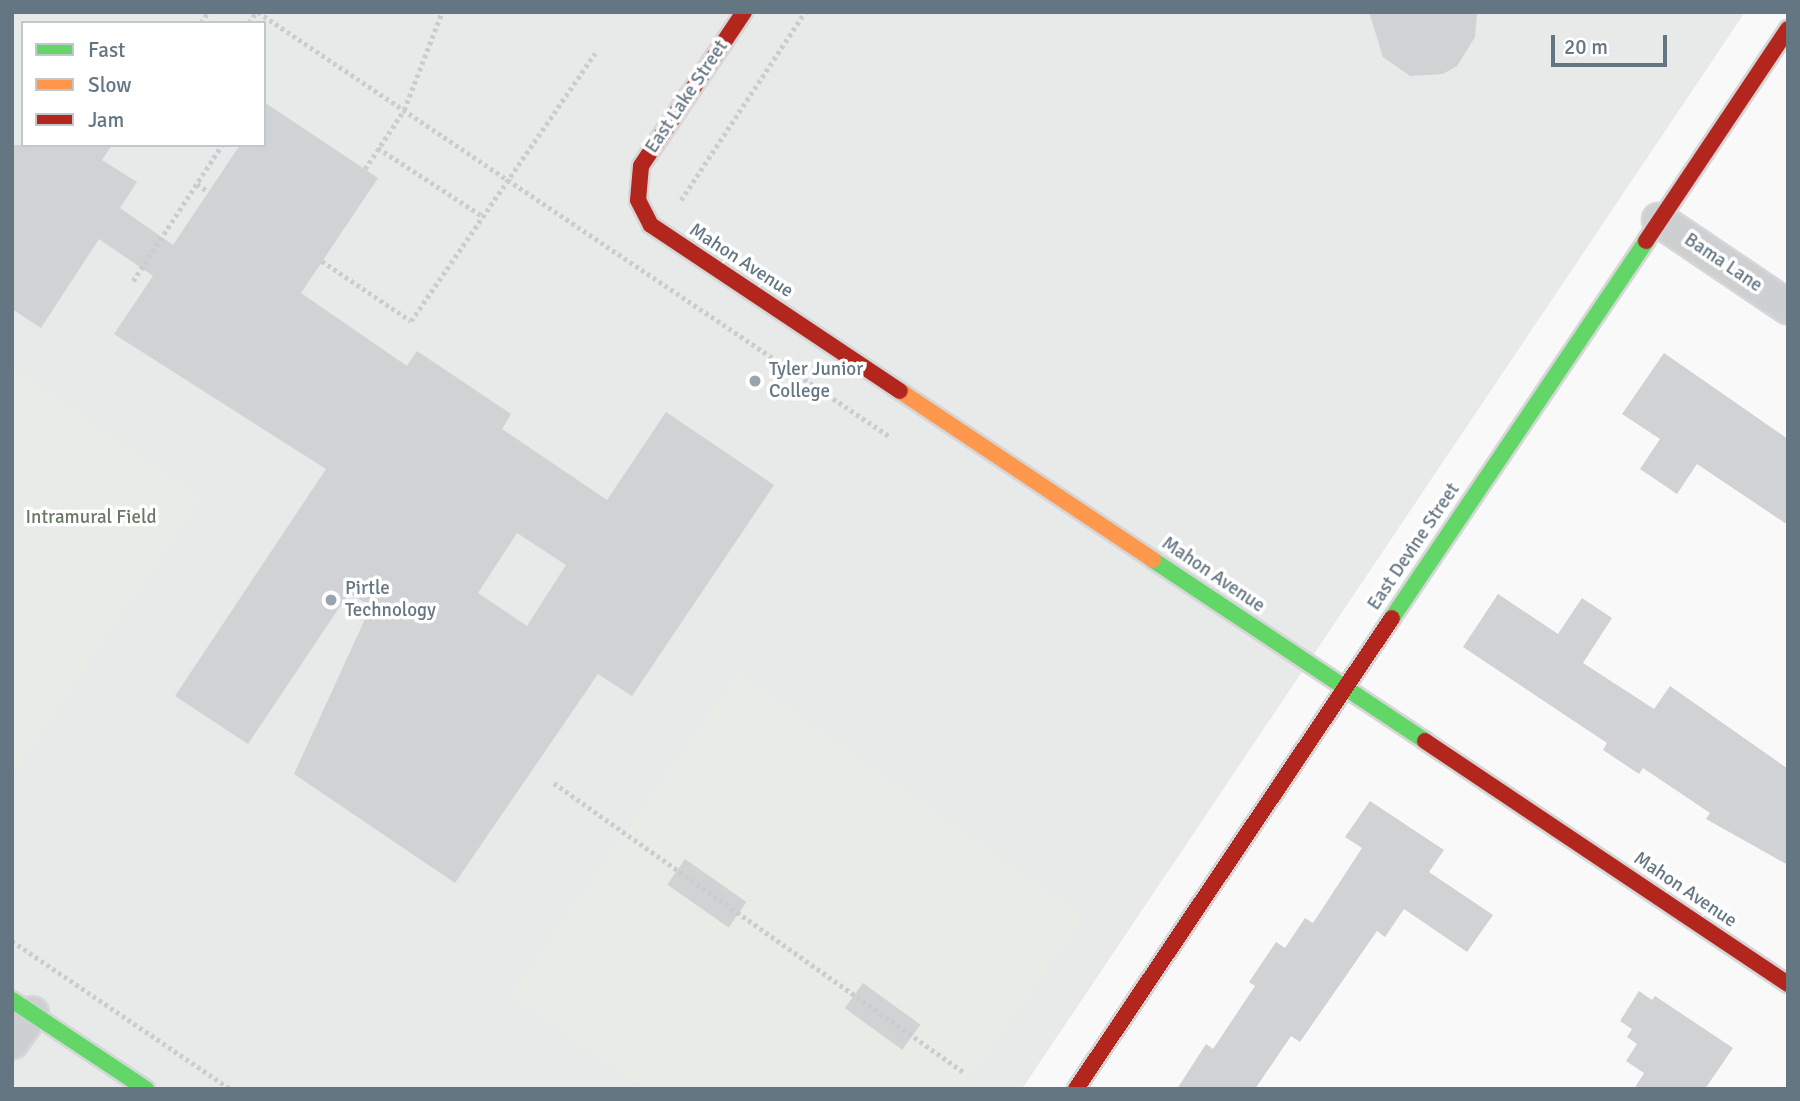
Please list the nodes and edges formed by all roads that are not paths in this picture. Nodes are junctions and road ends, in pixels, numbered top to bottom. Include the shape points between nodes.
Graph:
1 (744, 12) edge
2 (1788, 29) edge
3 (637, 186) joint
4 (1659, 220) junction
5 (1788, 307) edge
6 (1345, 687) junction
7 (1788, 984) edge
8 (22, 1007) edge
9 (12, 1042) edge
10 (146, 1089) edge
11 (1076, 1089) edge

1 - 3 street, East Lake Street via 641,166
2 - 4 street, East Devine Street
3 - 6 street, Mahon Avenue via 643,211 662,234
4 - 5 street, Bama Lane
4 - 6 street, East Devine Street
6 - 7 street, Mahon Avenue
6 - 11 street, East Devine Street
8 - 9 street
8 - 10 street

